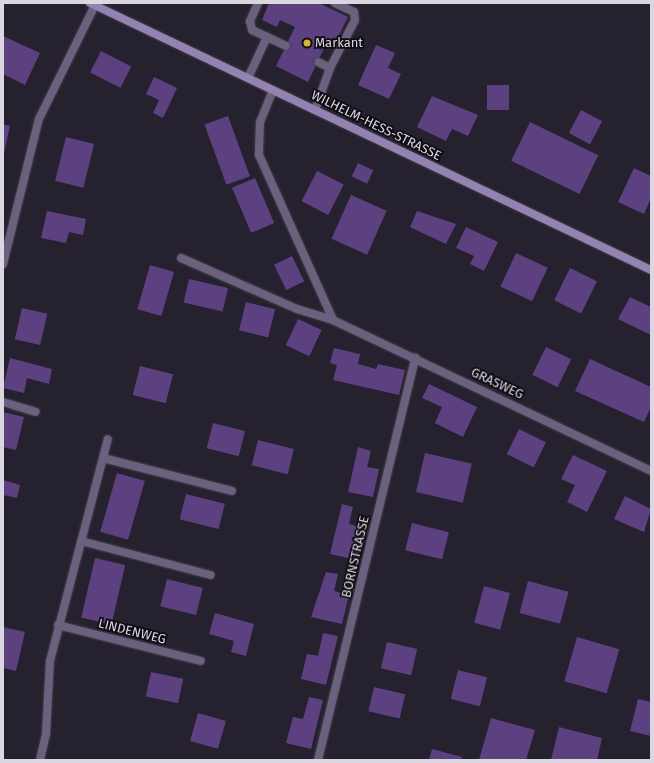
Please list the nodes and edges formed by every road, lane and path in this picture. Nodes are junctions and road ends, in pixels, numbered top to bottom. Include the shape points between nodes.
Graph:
1 (258, 3) edge
2 (335, 3) edge
3 (93, 4) edge
4 (267, 37) junction
5 (286, 46) dead end
6 (318, 62) dead end
7 (330, 68) junction
8 (248, 78) junction
9 (273, 90) junction
10 (315, 110) junction
11 (181, 258) dead end
12 (3, 264) edge
13 (651, 270) edge
14 (333, 320) junction
15 (415, 358) junction
16 (3, 402) edge
17 (36, 412) dead end
18 (108, 439) dead end
19 (103, 458) junction
20 (651, 470) edge
21 (232, 491) dead end
22 (81, 541) junction
23 (211, 575) dead end
24 (58, 625) junction
25 (201, 661) dead end
26 (40, 760) edge
27 (318, 760) edge

1 - 4 street via 250,21 252,30
2 - 7 street via 354,12 355,20
3 - 8 main road, WILHELM-HESS-STRASSE
3 - 12 street via 39,119
4 - 5 street
4 - 8 street
6 - 7 street
7 - 10 street
8 - 9 main road, WILHELM-HESS-STRASSE
9 - 10 main road, WILHELM-HESS-STRASSE
9 - 14 street via 260,122 259,155
10 - 13 main road, WILHELM-HESS-STRASSE
11 - 14 street, GRASWEG via 297,309
14 - 15 street, GRASWEG
15 - 20 street, GRASWEG
15 - 27 street, BORNSTRASSE
16 - 17 street
18 - 19 street
19 - 21 street
19 - 22 street
22 - 23 street
22 - 24 street
24 - 25 street, LINDENWEG
24 - 26 street via 50,661 46,734

